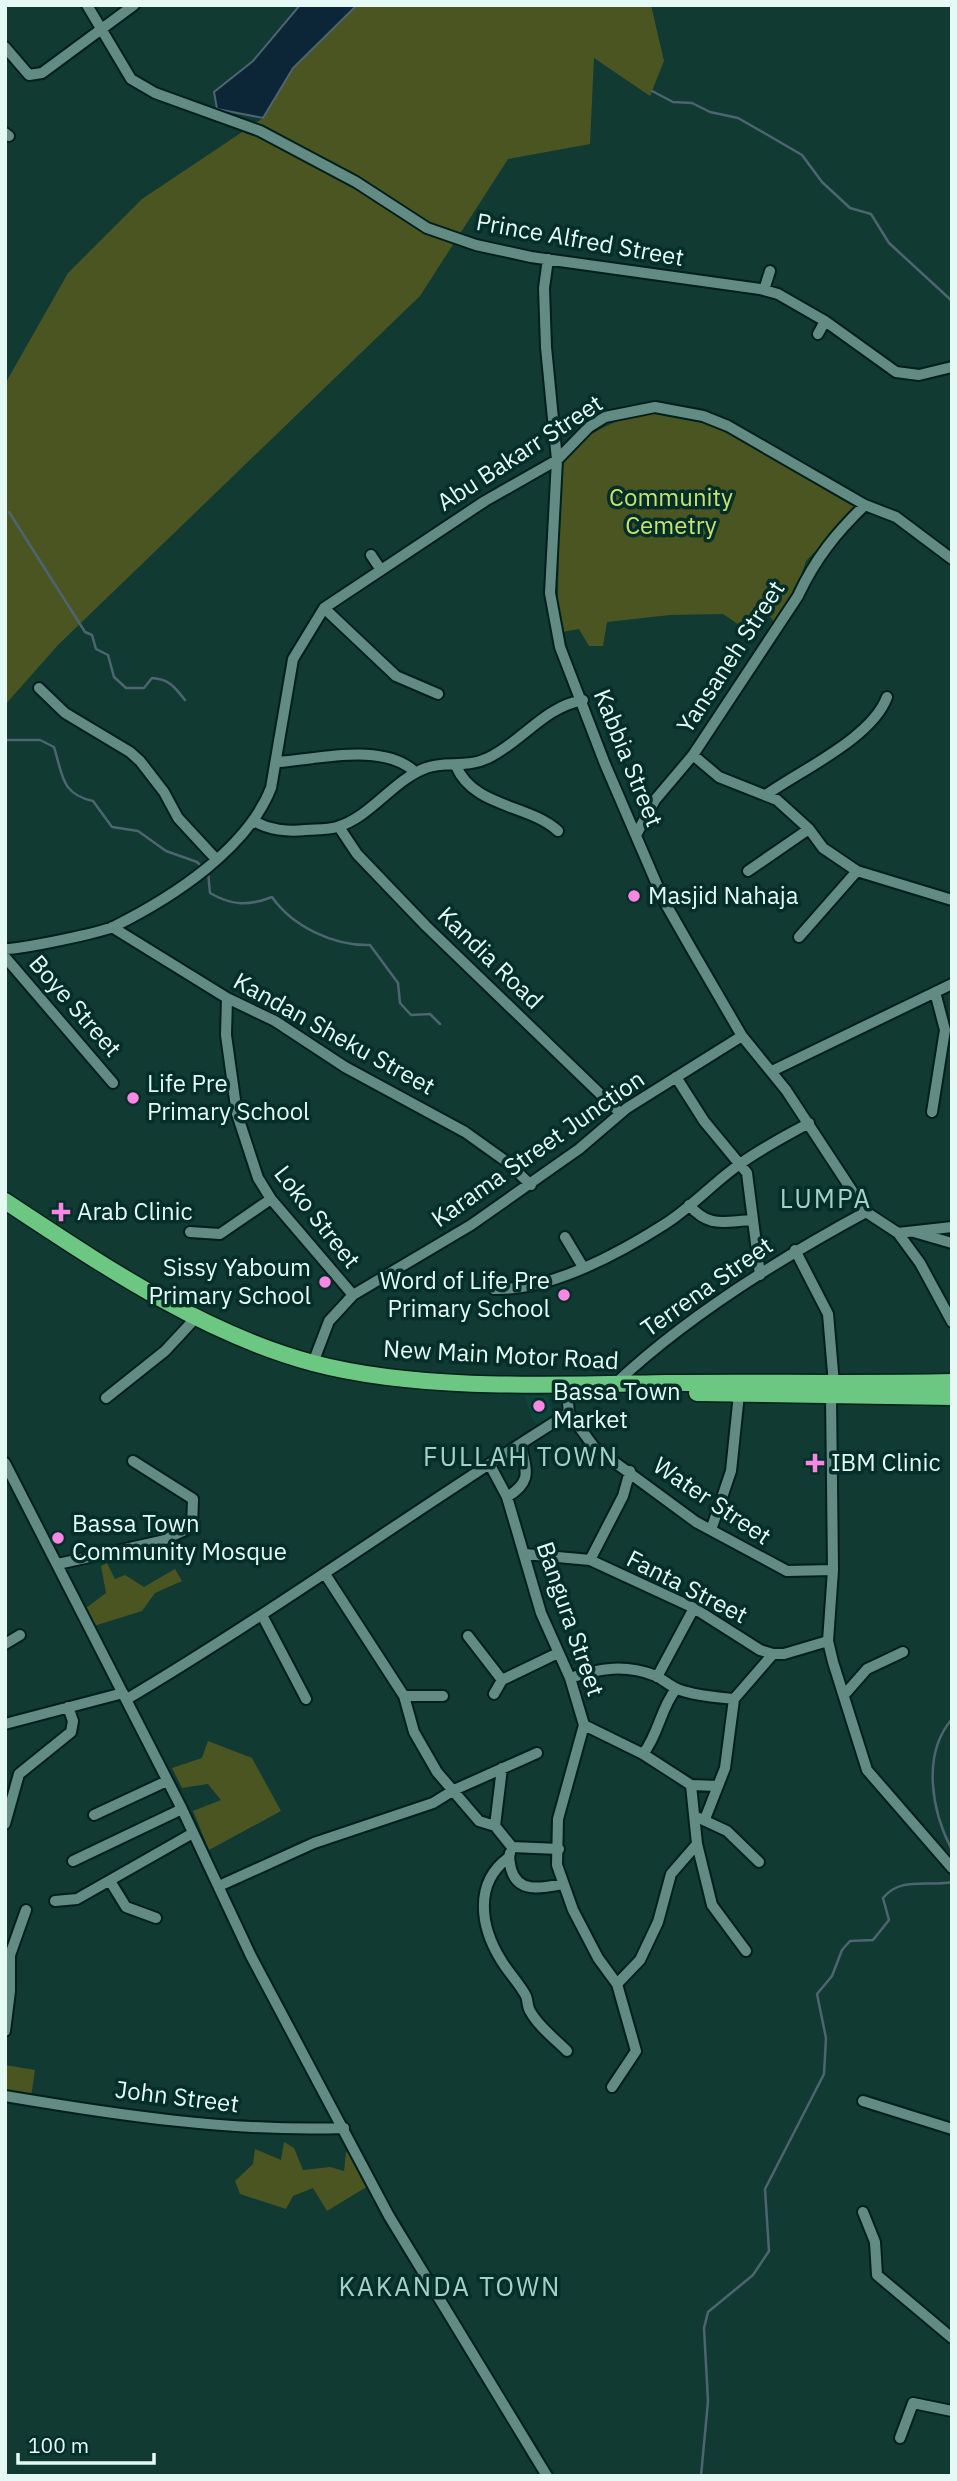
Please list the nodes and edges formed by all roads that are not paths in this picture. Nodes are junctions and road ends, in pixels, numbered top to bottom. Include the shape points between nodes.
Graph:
1 (87, 5) edge
2 (134, 5) edge
3 (101, 27) junction
4 (5, 47) edge
5 (548, 259) junction
6 (770, 271) dead end
7 (764, 290) junction
8 (825, 321) junction
9 (818, 334) dead end
10 (952, 367) edge
11 (557, 460) junction
12 (864, 505) junction
13 (371, 555) dead end
14 (952, 559) edge
15 (381, 570) junction
16 (324, 608) junction
17 (39, 688) dead end
18 (438, 694) dead end
19 (887, 697) dead end
20 (583, 700) junction
21 (693, 755) junction
22 (278, 762) junction
23 (456, 766) junction
24 (415, 772) junction
25 (766, 795) junction
26 (254, 821) junction
27 (339, 827) junction
28 (809, 830) junction
29 (558, 831) dead end
30 (636, 835) junction
31 (215, 859) junction
32 (748, 871) dead end
33 (857, 871) junction
34 (952, 900) edge
35 (112, 927) junction
36 (799, 937) dead end
37 (5, 949) edge
38 (5, 957) edge
39 (952, 984) edge
40 (935, 992) junction
41 (227, 998) junction
42 (742, 1036) junction
43 (772, 1072) junction
44 (676, 1077) junction
45 (113, 1083) dead end
46 (932, 1112) dead end
47 (620, 1113) junction
48 (809, 1123) junction
49 (741, 1163) junction
50 (531, 1185) junction
51 (271, 1199) junction
52 (5, 1201) edge
53 (689, 1205) junction
54 (5, 1211) edge
55 (866, 1212) junction
56 (753, 1220) junction
57 (952, 1227) edge
58 (190, 1232) dead end
59 (914, 1232) junction
60 (898, 1233) junction
61 (565, 1237) dead end
62 (952, 1243) edge
63 (795, 1250) junction
64 (583, 1267) junction
65 (760, 1275) junction
66 (494, 1289) dead end
67 (353, 1295) junction
68 (191, 1322) junction
69 (952, 1322) edge
70 (313, 1363) junction
71 (952, 1382) edge
72 (615, 1384) junction
73 (832, 1390) junction
74 (567, 1393) junction
75 (739, 1394) junction
76 (952, 1397) edge
77 (106, 1398) dead end
78 (569, 1413) junction
79 (521, 1444) junction
80 (133, 1461) dead end
81 (5, 1464) edge
82 (490, 1465) junction
83 (630, 1471) junction
84 (507, 1497) junction
85 (710, 1530) junction
86 (525, 1554) junction
87 (590, 1560) junction
88 (58, 1564) junction
89 (833, 1570) junction
90 (325, 1574) junction
91 (694, 1608) junction
92 (263, 1617) junction
93 (20, 1635) dead end
94 (468, 1636) dead end
95 (828, 1641) junction
96 (5, 1644) edge
97 (903, 1652) dead end
98 (558, 1653) junction
99 (773, 1654) junction
100 (657, 1677) junction
101 (570, 1678) junction
102 (502, 1680) junction
103 (676, 1689) junction
104 (494, 1694) dead end
105 (845, 1694) junction
106 (125, 1696) junction
107 (404, 1696) junction
108 (443, 1696) dead end
109 (306, 1699) dead end
110 (734, 1699) junction
111 (68, 1707) junction
112 (5, 1724) edge
113 (584, 1725) junction
114 (537, 1754) dead end
115 (643, 1754) junction
116 (502, 1768) junction
117 (167, 1781) junction
118 (691, 1785) junction
119 (718, 1786) junction
120 (454, 1790) junction
121 (182, 1809) junction
122 (94, 1815) dead end
123 (701, 1818) junction
124 (5, 1824) edge
125 (495, 1826) junction
126 (193, 1833) junction
127 (697, 1844) junction
128 (559, 1849) junction
129 (510, 1852) junction
130 (73, 1861) dead end
131 (758, 1862) dead end
132 (952, 1868) edge
133 (110, 1881) junction
134 (563, 1884) junction
135 (219, 1886) junction
136 (55, 1901) dead end
137 (26, 1910) dead end
138 (156, 1918) dead end
139 (746, 1951) dead end
140 (617, 1984) junction
141 (5, 2031) edge
142 (567, 2051) dead end
143 (612, 2087) dead end
144 (5, 2096) edge
145 (863, 2101) dead end
146 (344, 2128) junction
147 (952, 2129) edge
148 (863, 2212) dead end
149 (952, 2337) edge
150 (952, 2411) edge
151 (900, 2438) dead end
152 (547, 2476) edge

1 - 3 street, Prince Alfred Street
2 - 3 street
3 - 4 street via 42,73 29,75
3 - 5 street, Prince Alfred Street via 131,79 155,93 261,131 356,182 427,228 475,245
5 - 7 street, Prince Alfred Street
5 - 11 street, Kabbia Street via 546,347
6 - 7 street
7 - 8 street, Prince Alfred Street
8 - 9 street
8 - 10 street, Prince Alfred Street via 897,372 919,375
11 - 12 street, Abu Bakarr Street via 589,426 606,417 655,407 728,426
11 - 15 street, Abu Bakarr Street
11 - 20 street, Kabbia Street via 551,593 560,647
12 - 14 street, Abu Bakarr Street via 915,528
12 - 21 street, Yansaneh Street via 831,538
13 - 15 street
15 - 16 street, Abu Bakarr Street
16 - 18 street via 397,676
16 - 22 street, Abu Bakarr Street via 293,659
17 - 31 street via 65,713 141,761 178,818
19 - 25 street via 883,708 837,749
20 - 23 street via 553,710 517,741 488,758
20 - 30 street, Kabbia Street
21 - 25 street via 719,776
21 - 30 street, Yansaneh Street via 654,800
22 - 24 street via 361,754 406,763
22 - 26 street, Abu Bakarr Street via 264,806
23 - 24 street via 431,766
23 - 29 street via 485,796
24 - 27 street
25 - 28 street
26 - 27 street via 296,832
26 - 31 street, Abu Bakarr Street
27 - 47 street, Kandia Road via 357,854 426,926
28 - 32 street
28 - 33 street via 823,848
30 - 42 street, Kabbia Street via 664,901
31 - 35 street, Abu Bakarr Street
33 - 34 street
33 - 36 street
35 - 37 street
35 - 41 street, Kandan Sheku Street
38 - 45 street, Boye Street
39 - 40 street
40 - 43 street
40 - 46 street via 945,1030
41 - 50 street, Kandan Sheku Street via 275,1021 345,1067 465,1132
41 - 51 street, Loko Street via 226,1035 237,1114 245,1147
42 - 43 street, Kabbia Street
42 - 44 street, Karama Street Junction
43 - 48 street, Kabbia Street
44 - 47 street, Karama Street Junction
44 - 49 street via 704,1121
47 - 50 street, Karama Street Junction
48 - 49 street
48 - 55 street, Kabbia Street
49 - 53 street
49 - 56 street via 747,1173
50 - 67 street, Karama Street Junction
51 - 58 street via 220,1234
51 - 67 street, Loko Street
52 - 70 highway, New Main Motor Road via 177,1307
53 - 56 street via 709,1222
53 - 64 street via 666,1223
54 - 68 highway, New Main Motor Road
55 - 60 street
55 - 63 street, Terrena Street
56 - 65 street
57 - 59 street
59 - 60 street
59 - 62 street
60 - 69 street via 920,1262
61 - 64 street
63 - 65 street, Terrena Street
63 - 73 street via 828,1314
64 - 66 street via 544,1284
65 - 72 street, Terrena Street via 642,1359
67 - 70 street, Karama Street Junction via 329,1321
68 - 74 highway, New Main Motor Road via 310,1372 399,1385
68 - 77 street via 165,1351
70 - 72 highway, New Main Motor Road via 399,1377
71 - 73 highway, New Main Motor Road
72 - 73 highway, New Main Motor Road
73 - 75 highway, New Main Motor Road
73 - 76 highway, New Main Motor Road
73 - 89 street
74 - 75 highway, New Main Motor Road
74 - 78 street
75 - 85 street via 731,1471
78 - 79 street
78 - 83 street, Water Street via 594,1447
79 - 82 street
79 - 84 street via 527,1477 522,1488
80 - 88 street via 193,1499 192,1527 161,1541
81 - 88 street
82 - 84 street, Bangura Street
82 - 90 street
83 - 85 street, Water Street
83 - 87 street via 623,1496
84 - 86 street, Bangura Street
85 - 89 street, Water Street via 787,1571
86 - 87 street, Fanta Street
86 - 98 street, Bangura Street
87 - 91 street, Fanta Street
88 - 106 street
89 - 95 street
90 - 92 street
90 - 107 street
91 - 99 street, Fanta Street
91 - 100 street
92 - 106 street
92 - 109 street
93 - 96 street
94 - 102 street
95 - 99 street
95 - 105 street
97 - 105 street via 867,1669
98 - 101 street, Bangura Street
98 - 102 street
99 - 110 street
100 - 101 street via 635,1669 599,1668
100 - 103 street
101 - 113 street, Bangura Street
102 - 104 street
103 - 110 street
103 - 115 street via 664,1704 653,1740
105 - 132 street via 867,1770
106 - 111 street
106 - 117 street
107 - 108 street
107 - 120 street via 426,1756
110 - 119 street via 725,1768
111 - 112 street
111 - 124 street via 71,1732 19,1774
113 - 115 street
113 - 128 street, Bangura Street via 558,1819
114 - 116 street
115 - 118 street
116 - 120 street
116 - 125 street
117 - 121 street
117 - 122 street
118 - 119 street
118 - 123 street
119 - 123 street
120 - 125 street via 479,1821
120 - 135 street via 433,1802 314,1843
121 - 126 street
121 - 130 street
123 - 127 street
123 - 131 street via 727,1830
125 - 129 street
126 - 133 street
126 - 135 street
127 - 139 street via 712,1905
127 - 140 street via 671,1874 658,1922 640,1959
128 - 129 street
128 - 134 street, Bangura Street via 557,1865
129 - 134 street via 519,1884 538,1889
129 - 142 street via 485,1883 488,1929 500,1958 527,1998 530,2012
133 - 136 street via 76,1899
133 - 138 street via 126,1908
134 - 140 street, Bangura Street via 598,1958
135 - 146 street via 251,1956
137 - 141 street via 10,1955
140 - 143 street, Bangura Street via 636,2052
144 - 146 street, John Street via 197,2123 292,2130
145 - 147 street
146 - 152 street via 389,2216
148 - 149 street via 875,2242 877,2275
150 - 151 street via 913,2403

